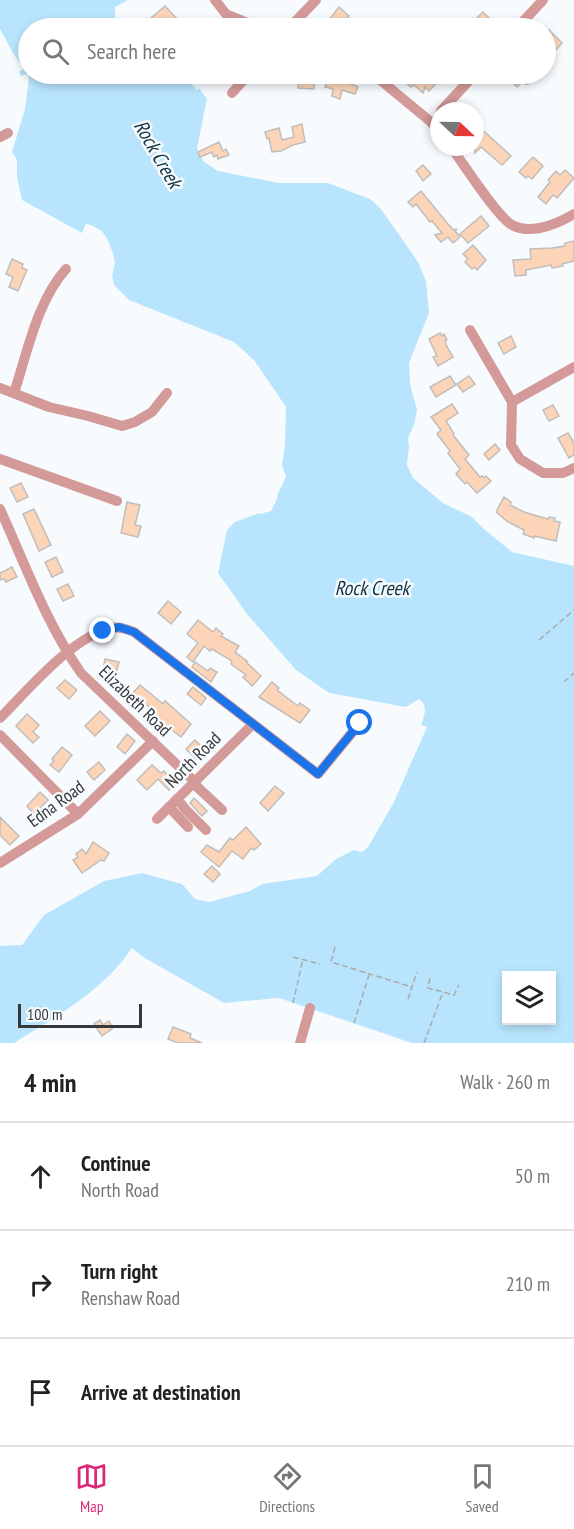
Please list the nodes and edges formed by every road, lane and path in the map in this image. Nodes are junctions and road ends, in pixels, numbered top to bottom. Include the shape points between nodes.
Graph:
1 (215, 0) edge
2 (316, 0) edge
3 (543, 0) edge
4 (236, 18) edge
5 (299, 18) edge
6 (526, 18) edge
7 (240, 84) edge
8 (385, 84) edge
9 (467, 84) edge
10 (232, 93) dead end
11 (449, 102) edge
12 (430, 121) edge
13 (457, 156) edge
14 (574, 214) edge
15 (66, 269) dead end
16 (470, 330) dead end
17 (574, 367) edge
18 (0, 388) edge
19 (14, 393) junction
20 (166, 393) dead end
21 (512, 402) junction
22 (0, 459) edge
23 (574, 468) edge
24 (117, 501) dead end
25 (0, 508) edge
26 (574, 610) edge
27 (539, 640) dead end
28 (66, 652) junction
29 (574, 673) edge
30 (564, 682) dead end
31 (0, 718) edge
32 (360, 723) dead end
33 (252, 725) junction
34 (0, 735) edge
35 (153, 741) junction
36 (194, 782) junction
37 (177, 799) junction
38 (169, 807) junction
39 (222, 810) dead end
40 (78, 813) junction
41 (157, 819) dead end
42 (188, 827) dead end
43 (206, 830) dead end
44 (0, 863) edge
45 (335, 948) dead end
46 (293, 957) dead end
47 (303, 959) junction
48 (320, 964) dead end
49 (417, 972) dead end
50 (370, 974) junction
51 (430, 978) dead end
52 (459, 985) dead end
53 (412, 987) junction
54 (443, 992) junction
55 (408, 999) dead end
56 (293, 1003) dead end
57 (310, 1008) dead end
58 (354, 1023) dead end
59 (300, 1043) edge
60 (424, 1043) edge

1 - 4 street via 226,14
2 - 5 street
3 - 6 street
7 - 10 street
8 - 12 street
9 - 11 street
13 - 14 street via 500,215 512,225 526,229 549,225
15 - 19 street via 42,312
16 - 21 street
17 - 21 street
18 - 19 street
19 - 20 street via 49,407 122,426 153,412
21 - 23 street via 512,445 520,459 543,473 563,473
22 - 24 street
25 - 28 street, Elizabeth Road
26 - 27 path
28 - 31 street
28 - 33 street via 112,627 134,632
28 - 35 street, Elizabeth Road via 81,673
29 - 30 path
32 - 33 street via 318,774
33 - 36 street, North Road
34 - 40 street
35 - 36 street, Elizabeth Road
35 - 40 street, Edna Road
36 - 37 street, North Road
36 - 39 street, Elizabeth Road
37 - 38 street, North Road
37 - 43 street
38 - 41 street, North Road
38 - 42 street
40 - 44 street, Edna Road
45 - 50 path via 331,962
46 - 47 path
47 - 48 path
47 - 56 path
49 - 53 path
50 - 53 path
50 - 58 path
51 - 54 path via 428,988
52 - 54 path via 454,996
53 - 55 path
54 - 60 path
57 - 59 street

